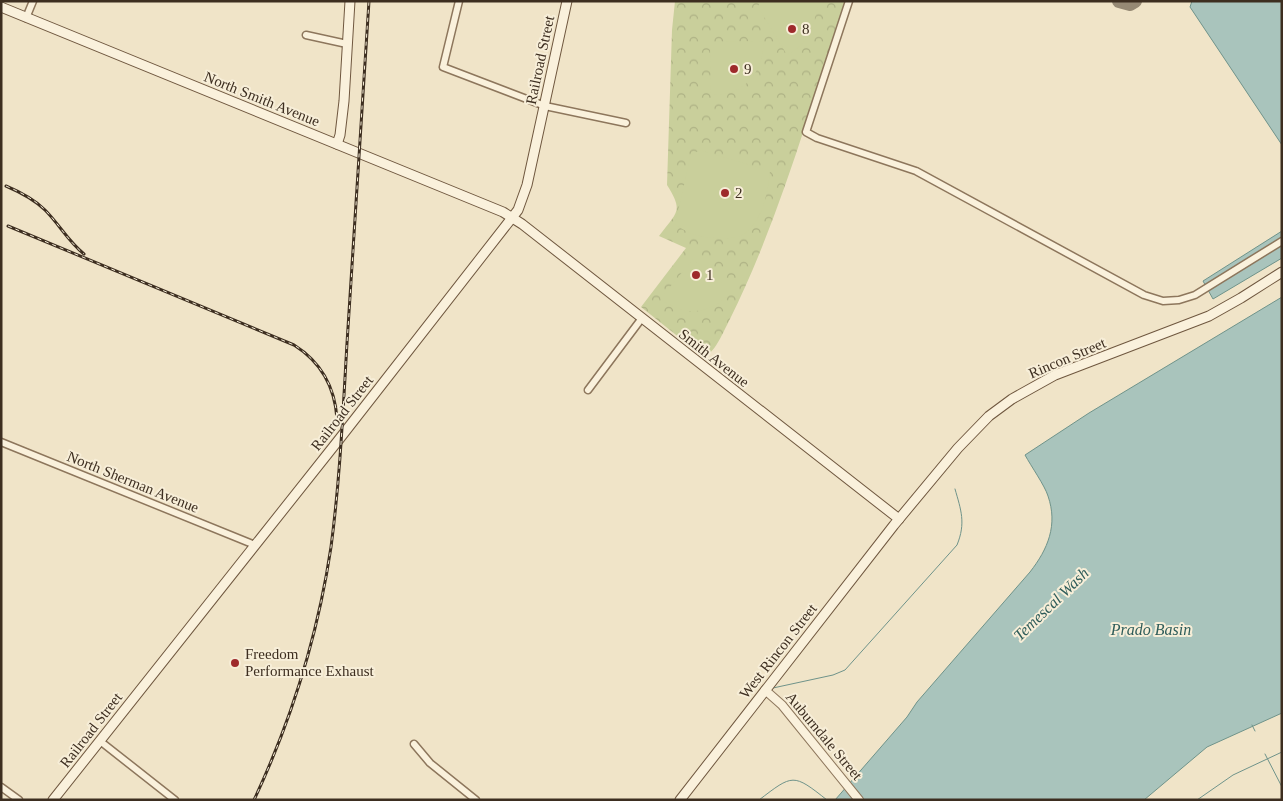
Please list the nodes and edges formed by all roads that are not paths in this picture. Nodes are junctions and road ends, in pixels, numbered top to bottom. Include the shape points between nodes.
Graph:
1 (33, 1) edge
2 (350, 1) edge
3 (459, 1) edge
4 (567, 1) edge
5 (849, 1) edge
6 (1, 7) edge
7 (26, 18) junction
8 (306, 35) dead end
9 (347, 44) junction
10 (545, 106) junction
11 (626, 124) dead end
12 (337, 144) junction
13 (512, 218) junction
14 (1282, 241) edge
15 (1282, 272) edge
16 (642, 318) junction
17 (588, 390) dead end
18 (1, 442) edge
19 (898, 520) junction
20 (255, 545) junction
21 (765, 690) junction
22 (100, 741) junction
23 (414, 744) dead end
24 (1, 787) edge
25 (19, 800) edge
26 (53, 800) edge
27 (175, 800) edge
28 (476, 800) edge
29 (680, 800) edge
30 (859, 800) edge

1 - 7 street
2 - 9 main road
3 - 10 street via 443,67
4 - 10 main road, Railroad Street
5 - 14 street via 806,132 916,171 1144,295 1163,300 1179,300 1195,294
6 - 7 main road, North Smith Avenue
7 - 12 main road, North Smith Avenue
8 - 9 street
9 - 12 main road
10 - 11 street
10 - 13 main road, Railroad Street via 527,188
12 - 13 main road, North Smith Avenue
13 - 16 main road, Smith Avenue
13 - 20 main road, Railroad Street
15 - 19 main road, Rincon Street via 1209,316 1055,375 1012,399 965,440
16 - 17 street
16 - 19 main road, Smith Avenue
18 - 20 street, North Sherman Avenue
19 - 21 main road, West Rincon Street
20 - 22 main road, Railroad Street
21 - 29 main road, West Rincon Street
21 - 30 street, Auburndale Street via 782,705
22 - 26 main road, Railroad Street
22 - 27 street
23 - 28 street via 430,763
24 - 25 street

